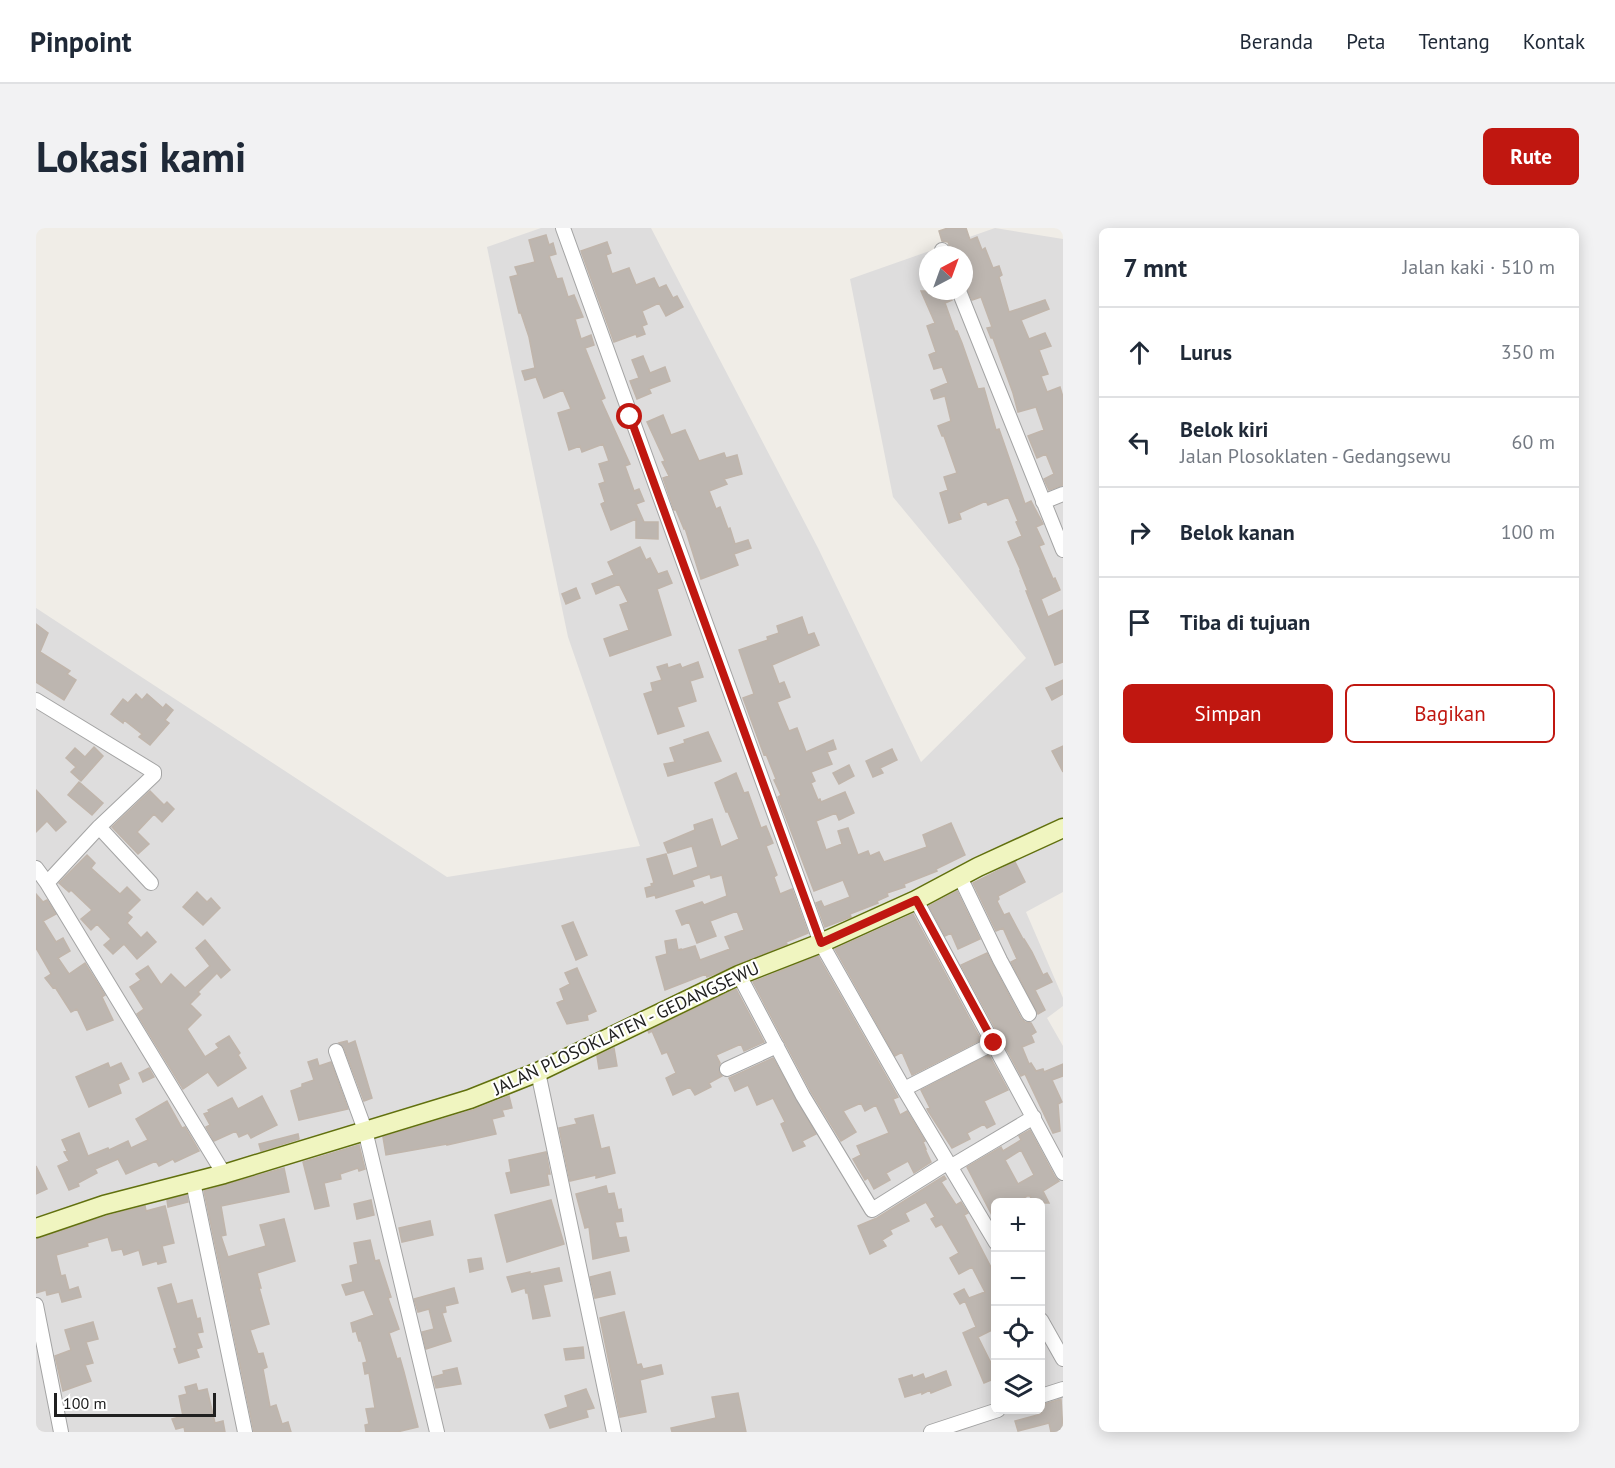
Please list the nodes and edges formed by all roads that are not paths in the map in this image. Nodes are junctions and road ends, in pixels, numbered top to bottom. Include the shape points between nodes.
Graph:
1 (563, 228) edge
2 (963, 300) edge
3 (1063, 494) edge
4 (1043, 502) junction
5 (1063, 550) edge
6 (36, 699) edge
7 (99, 827) junction
8 (1063, 828) edge
9 (36, 868) edge
10 (960, 877) junction
11 (47, 883) junction
12 (151, 883) dead end
13 (916, 900) junction
14 (821, 943) junction
15 (739, 975) junction
16 (1029, 1014) dead end
17 (994, 1043) junction
18 (777, 1046) junction
19 (336, 1051) dead end
20 (727, 1069) dead end
21 (538, 1072) junction
22 (904, 1089) junction
23 (1034, 1117) junction
24 (365, 1130) junction
25 (949, 1165) junction
26 (1063, 1173) edge
27 (224, 1174) junction
28 (193, 1182) junction
29 (36, 1228) edge
30 (991, 1235) edge
31 (36, 1305) edge
32 (1045, 1327) edge
33 (1063, 1359) edge
34 (1063, 1389) edge
35 (1045, 1395) edge
36 (991, 1412) edge
37 (61, 1432) edge
38 (245, 1432) edge
39 (437, 1432) edge
40 (614, 1432) edge
41 (932, 1432) edge

1 - 14 street
2 - 4 street
3 - 4 street
4 - 5 street
6 - 7 street via 154,772
7 - 11 street
7 - 12 street
8 - 10 main road, JALAN PLOSOKLATEN - GEDANGSEWU
9 - 11 street
10 - 13 main road, JALAN PLOSOKLATEN - GEDANGSEWU
10 - 16 street
11 - 27 street
13 - 14 main road, JALAN PLOSOKLATEN - GEDANGSEWU
13 - 17 street
14 - 15 main road, JALAN PLOSOKLATEN - GEDANGSEWU
14 - 22 street
15 - 18 street
15 - 21 main road, JALAN PLOSOKLATEN - GEDANGSEWU
17 - 22 street
17 - 23 street
18 - 20 street
18 - 25 street via 872,1210
19 - 24 street
21 - 24 main road, JALAN PLOSOKLATEN - GEDANGSEWU via 470,1099
21 - 40 street
22 - 25 street
23 - 25 street
23 - 26 street
24 - 27 main road, JALAN PLOSOKLATEN - GEDANGSEWU
24 - 39 street
25 - 30 street
27 - 28 main road, JALAN PLOSOKLATEN - GEDANGSEWU
28 - 29 main road, JALAN PLOSOKLATEN - GEDANGSEWU
28 - 38 street
31 - 37 street
32 - 33 street
34 - 35 street
36 - 41 street

